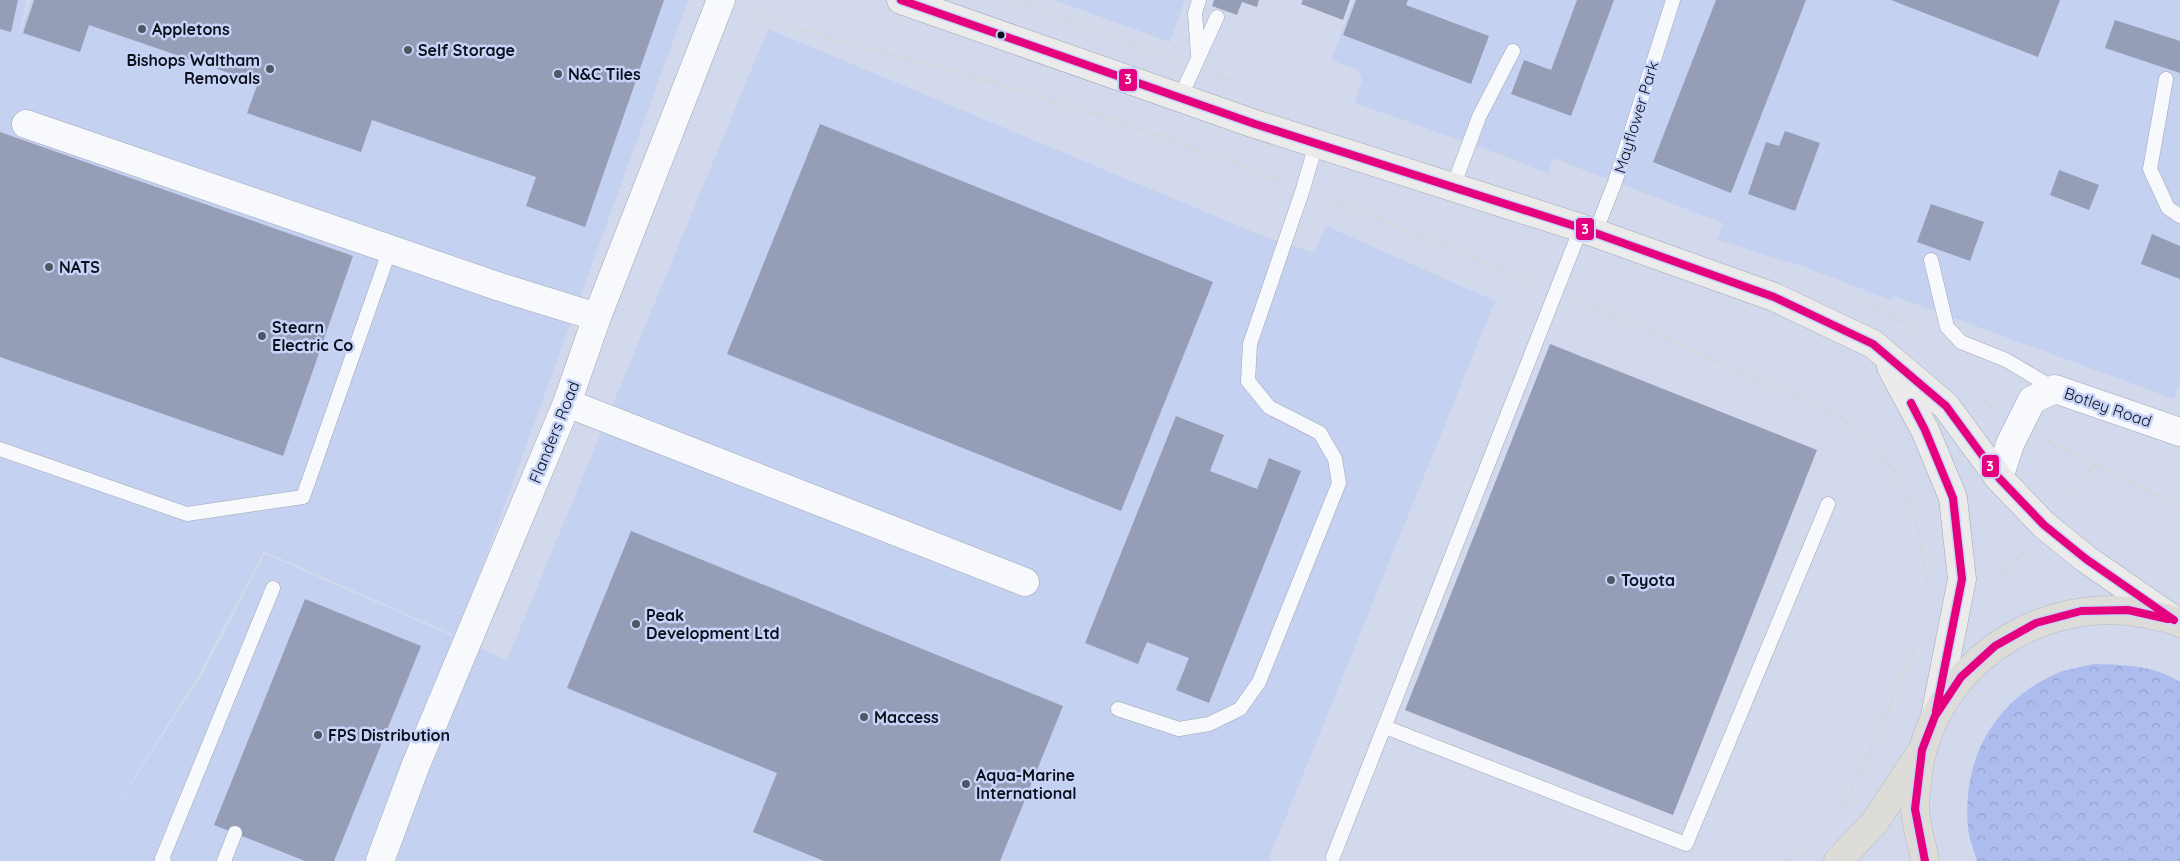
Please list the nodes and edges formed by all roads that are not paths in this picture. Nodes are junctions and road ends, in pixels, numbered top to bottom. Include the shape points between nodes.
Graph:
1 (901, 0) edge
2 (1199, 0) edge
3 (1673, 0) edge
4 (721, 1) edge
5 (947, 7) edge
6 (1217, 17) dead end
7 (1513, 51) dead end
8 (1199, 59) junction
9 (2166, 79) dead end
10 (1180, 98) junction
11 (26, 124) dead end
12 (1316, 144) junction
13 (1453, 187) junction
14 (2180, 216) edge
15 (1588, 231) junction
16 (390, 249) junction
17 (1930, 260) dead end
18 (597, 317) junction
19 (1885, 355) junction
20 (2055, 389) junction
21 (567, 403) junction
22 (2179, 428) edge
23 (0, 449) edge
24 (1999, 478) junction
25 (1828, 504) dead end
26 (1025, 582) dead end
27 (273, 588) dead end
28 (2177, 622) edge
29 (1118, 708) dead end
30 (1935, 716) junction
31 (1385, 727) junction
32 (1922, 750) junction
33 (236, 833) dead end
34 (1333, 857) dead end
35 (164, 861) edge
36 (224, 861) edge
37 (380, 861) edge
38 (1838, 861) edge
39 (1925, 861) edge

1 - 5 main road
2 - 8 lane via 1196,13
3 - 15 lane, Mayflower Park via 1615,182
4 - 18 street, Flanders Road
5 - 10 main road
6 - 8 lane
7 - 13 lane via 1479,118
8 - 10 lane
9 - 14 lane via 2150,169 2168,208
10 - 12 main road
11 - 16 street
12 - 13 main road
12 - 29 lane via 1250,344 1248,381 1269,407 1320,433 1335,459 1339,483 1259,682 1240,708 1209,724 1179,729
13 - 15 main road
15 - 19 main road via 1774,296 1873,344
15 - 31 lane, Mayflower Park via 1556,291
16 - 18 street
16 - 23 lane via 302,497 186,514
17 - 20 lane via 1947,327 1961,342 2006,360
18 - 21 street, Flanders Road
19 - 24 main road via 1946,406
19 - 30 main road via 1925,430 1953,498 1962,580
20 - 22 street, Botley Road
20 - 24 street, Botley Road via 2032,400 2010,444
21 - 26 street
21 - 37 street, Flanders Road via 415,767
24 - 28 main road via 2051,530
25 - 31 lane via 1686,844
27 - 35 lane via 162,859
28 - 30 main road via 2128,610 2081,611 2036,623 1995,646 1961,677
30 - 32 main road
31 - 34 lane, Mayflower Park
32 - 38 main road via 1875,822
32 - 39 main road via 1915,809
33 - 36 lane

